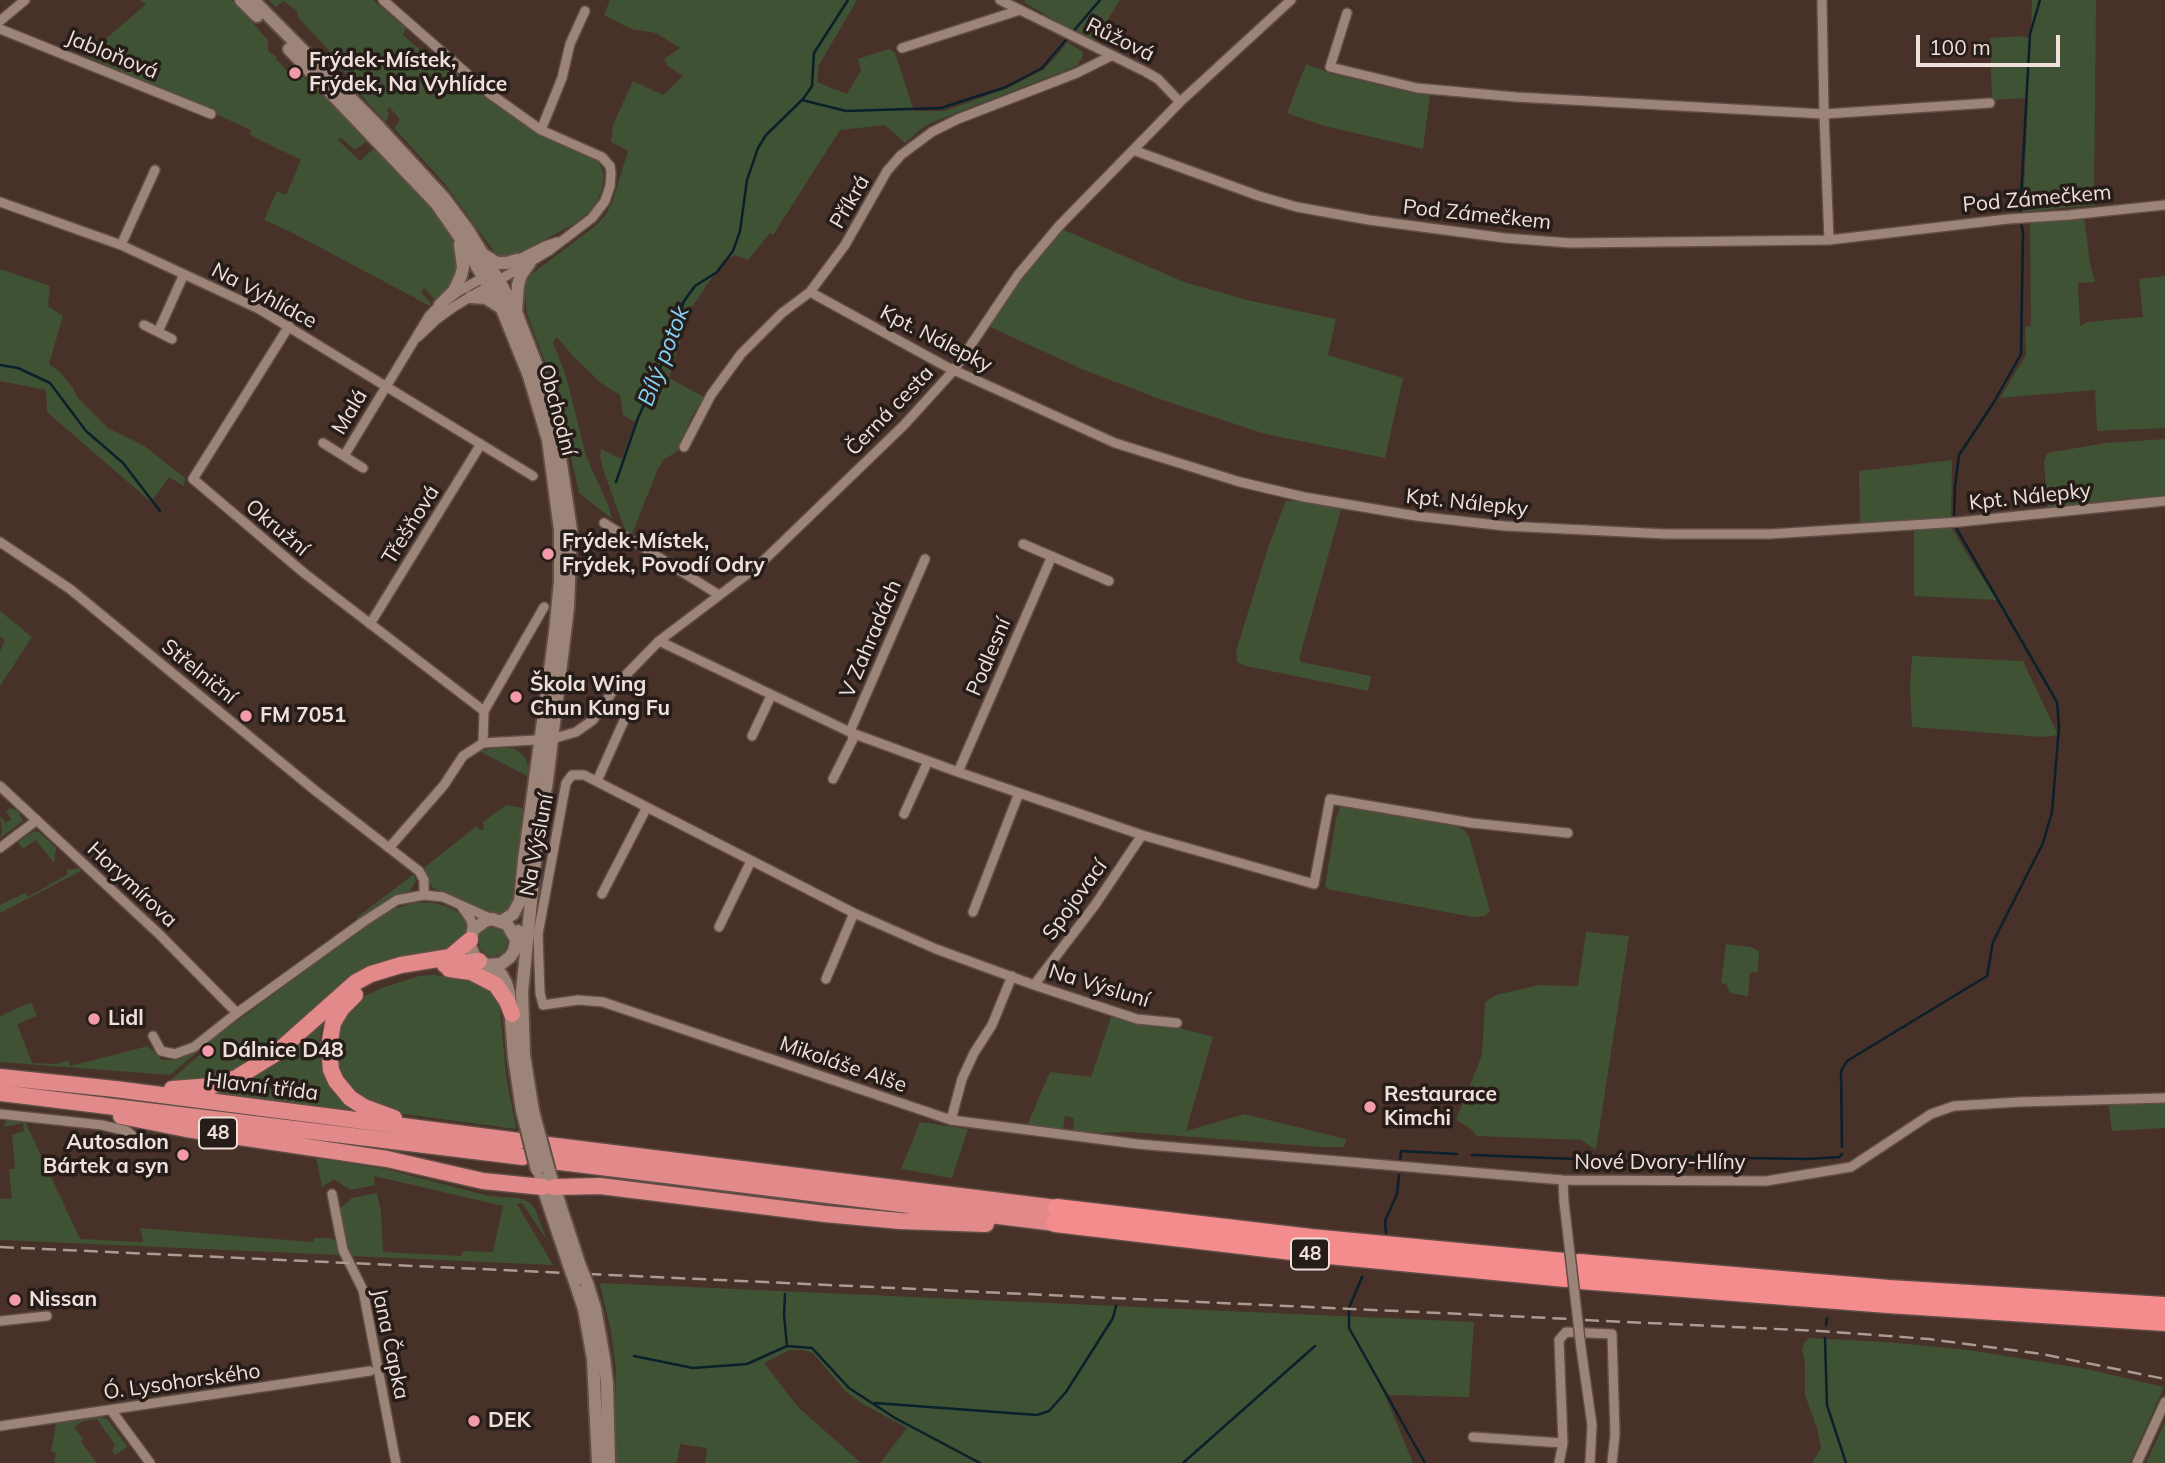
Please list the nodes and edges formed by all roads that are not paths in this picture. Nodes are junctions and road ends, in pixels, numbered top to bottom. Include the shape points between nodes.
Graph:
1 (25, 0) edge
2 (241, 0) edge
3 (253, 0) edge
4 (383, 0) edge
5 (1000, 0) edge
6 (1291, 0) edge
7 (1822, 0) edge
8 (1020, 10) junction
9 (585, 11) dead end
10 (1347, 13) dead end
11 (0, 21) edge
12 (0, 29) edge
13 (902, 48) dead end
14 (1111, 56) junction
15 (1180, 102) junction
16 (1990, 103) dead end
17 (211, 114) dead end
18 (1824, 114) junction
19 (541, 130) junction
20 (1133, 150) junction
21 (155, 170) dead end
22 (0, 202) edge
23 (2165, 205) edge
24 (459, 236) junction
25 (561, 240) junction
26 (1829, 240) junction
27 (121, 245) junction
28 (483, 254) junction
29 (517, 260) junction
30 (530, 262) junction
31 (184, 274) junction
32 (492, 279) junction
33 (810, 292) junction
34 (471, 297) junction
35 (440, 305) junction
36 (509, 311) junction
37 (144, 325) dead end
38 (289, 327) junction
39 (158, 332) junction
40 (418, 337) junction
41 (172, 339) dead end
42 (954, 370) junction
43 (386, 385) junction
44 (323, 443) dead end
45 (481, 444) junction
46 (684, 447) dead end
47 (344, 456) junction
48 (363, 468) dead end
49 (533, 476) dead end
50 (2165, 501) edge
51 (604, 523) dead end
52 (0, 542) edge
53 (1023, 544) dead end
54 (1052, 556) junction
55 (925, 559) dead end
56 (1109, 581) dead end
57 (719, 595) junction
58 (544, 607) dead end
59 (370, 624) junction
60 (659, 641) junction
61 (771, 696) junction
62 (606, 702) junction
63 (484, 711) junction
64 (852, 733) junction
65 (752, 736) dead end
66 (547, 740) junction
67 (483, 743) junction
68 (928, 761) junction
69 (958, 772) junction
70 (833, 779) dead end
71 (597, 781) junction
72 (0, 786) edge
73 (1019, 793) junction
74 (647, 807) junction
75 (904, 814) dead end
76 (37, 820) junction
77 (1568, 833) dead end
78 (1142, 835) junction
79 (0, 848) edge
80 (389, 848) junction
81 (751, 860) junction
82 (532, 887) junction
83 (602, 894) dead end
84 (424, 895) junction
85 (458, 903) junction
86 (973, 912) dead end
87 (854, 913) junction
88 (497, 920) junction
89 (719, 927) dead end
90 (471, 935) junction
91 (516, 938) junction
92 (510, 957) junction
93 (484, 963) junction
94 (430, 969) junction
95 (1012, 976) junction
96 (826, 979) dead end
97 (1034, 985) junction
98 (522, 992) junction
99 (543, 1005) joint
100 (237, 1013) junction
101 (512, 1014) junction
102 (1178, 1023) dead end
103 (153, 1036) dead end
104 (0, 1077) edge
105 (115, 1089) junction
106 (0, 1093) edge
107 (50, 1098) junction
108 (2165, 1098) edge
109 (527, 1111) junction
110 (0, 1114) edge
111 (951, 1120) junction
112 (464, 1134) junction
113 (135, 1138) dead end
114 (548, 1144) dead end
115 (1137, 1144) joint
116 (547, 1175) junction
117 (1563, 1180) junction
118 (332, 1194) dead end
119 (1056, 1216) junction
120 (1572, 1271) junction
121 (581, 1282) junction
122 (2165, 1306) edge
123 (47, 1316) dead end
124 (0, 1321) edge
125 (2165, 1322) edge
126 (370, 1371) dead end
127 (2164, 1403) edge
128 (111, 1410) junction
129 (0, 1426) edge
130 (1473, 1437) dead end
131 (1563, 1443) junction
132 (150, 1463) edge
133 (397, 1463) edge
134 (598, 1463) edge
135 (609, 1463) edge
136 (1559, 1463) edge
137 (1590, 1463) edge
138 (1612, 1463) edge
139 (2137, 1463) edge

1 - 11 street
2 - 24 main road, Obchodní via 436,203
3 - 28 main road, Obchodní via 378,126 434,188
4 - 19 street via 489,93
5 - 8 street, Růžová
6 - 15 street, Černá cesta
7 - 18 street
8 - 13 street
8 - 14 street, Růžová
9 - 19 street
10 - 18 street via 1330,67 1417,88
12 - 17 street, Jabloňová
14 - 15 street, Růžová via 1158,79
14 - 33 street, Příkrá via 958,119 901,155
15 - 20 street, Černá cesta
16 - 18 street
18 - 26 street
19 - 25 street via 602,157 610,166 610,186 600,210
20 - 26 street, Pod Zámečkem via 1297,207 1505,238 1570,243
20 - 42 street, Černá cesta via 1018,275
21 - 27 street
22 - 27 street, Na Vyhlídce
23 - 26 street, Pod Zámečkem
24 - 32 main road, Obchodní
24 - 35 main road via 461,276
25 - 29 street
25 - 30 street
27 - 31 street, Na Vyhlídce
28 - 29 main road via 497,262
28 - 32 main road, Obchodní
29 - 32 street
30 - 32 street
30 - 36 main road
31 - 38 street, Na Vyhlídce
31 - 39 street
32 - 34 street
32 - 35 street
32 - 36 main road, Obchodní
33 - 42 street, Kpt. Nálepky
33 - 46 street, Příkrá via 741,354 711,395
34 - 36 main road
34 - 40 street
35 - 40 street
36 - 66 main road, Obchodní via 548,440 560,530
37 - 39 street
38 - 43 street, Na Vyhlídce
38 - 59 street, Okružní via 192,479
39 - 41 street
40 - 43 street
42 - 50 street, Kpt. Nálepky via 1115,443 1240,482 1416,516 1505,526 1770,534
42 - 57 street, Černá cesta via 904,425 758,566
43 - 45 street, Na Vyhlídce
43 - 47 street, Malá
44 - 47 street, Malá
45 - 49 street, Na Vyhlídce
45 - 59 street, Třešňová
47 - 48 street, Malá
51 - 57 street
52 - 80 street, Střelniční via 70,589
53 - 54 street
54 - 56 street
54 - 69 street, Podlesní
55 - 64 street, V Zahradách
57 - 60 street, Černá cesta
58 - 63 street
59 - 63 street, Okružní
60 - 61 street
60 - 62 street, Černá cesta
61 - 64 street
61 - 65 street
62 - 66 street, Černá cesta via 593,720 576,732
62 - 71 street via 626,716
63 - 67 street
64 - 68 street
64 - 70 street, V Zahradách
66 - 67 street, Černá cesta
66 - 82 main road, Obchodní
66 - 88 main road, Obchodní via 521,897 516,910
67 - 80 street via 463,756
68 - 69 street
68 - 75 street
69 - 73 street
71 - 74 street, Na Výsluní
71 - 99 street, Na Výsluní via 576,774 566,783 538,934
72 - 76 street, Horymírova
73 - 78 street
73 - 86 street
74 - 81 street, Na Výsluní
74 - 83 street
76 - 79 street
76 - 100 street, Horymírova
77 - 78 street via 1472,823 1330,799 1314,884
78 - 97 street, Spojovací
80 - 84 street, Střelniční via 419,871
81 - 87 street, Na Výsluní
81 - 89 street
82 - 91 main road
82 - 98 main road
84 - 85 street
84 - 100 street via 389,904
85 - 88 street
85 - 90 street via 470,918
87 - 95 street, Na Výsluní
87 - 96 street
88 - 90 main road via 478,925
88 - 91 main road via 511,928
90 - 93 main road via 472,951
90 - 105 highway, 48 via 450,957 401,965 356,982 275,1054 236,1078 196,1088
91 - 92 main road
92 - 93 main road via 500,964
92 - 98 main road
93 - 94 highway, 48 via 456,962
93 - 101 main road via 506,983
94 - 101 highway, 48 via 471,972 496,985
94 - 112 highway, 48 via 374,984 346,1004 331,1029 330,1066 342,1090 364,1107
95 - 97 street, Na Výsluní
95 - 111 street via 962,1079
97 - 102 street, Na Výsluní via 1137,1019
98 - 109 main road
99 - 111 street, Mikoláše Alše via 603,1002
100 - 103 street via 200,1042 175,1054 161,1051
101 - 109 main road via 514,1057
104 - 105 highway, Hlavní třída / 48
105 - 112 highway, Hlavní třída / 48
106 - 107 highway, 48
107 - 112 highway, Hlavní třída / 48 via 521,1149
107 - 116 highway, 48 via 186,1129 387,1158 483,1181
108 - 117 street, Nové Dvory-Hlíny via 1954,1106 1931,1114 1851,1167 1766,1181
109 - 116 main road, bridge
110 - 113 street via 102,1125 127,1131
111 - 115 street, Mikoláše Alše
114 - 119 highway, 48 via 820,1179
115 - 117 street, Nové Dvory-Hlíny
116 - 119 highway, 48
116 - 119 highway, 48 via 600,1186 900,1221 979,1224
116 - 121 main road, bridge
117 - 137 street, bridge via 1592,1425
118 - 133 street, Jana Čapka via 343,1250 363,1290
119 - 120 highway, 48 via 1309,1254
120 - 122 highway
120 - 125 highway via 1888,1304
121 - 134 main road via 593,1359
121 - 135 main road via 594,1308 604,1358
123 - 124 street
126 - 128 street, Ó. Lysohorského
127 - 139 street
128 - 129 street, Ó. Lysohorského
128 - 132 street
130 - 131 street
131 - 136 street
131 - 138 street via 1559,1340 1566,1332 1612,1334

